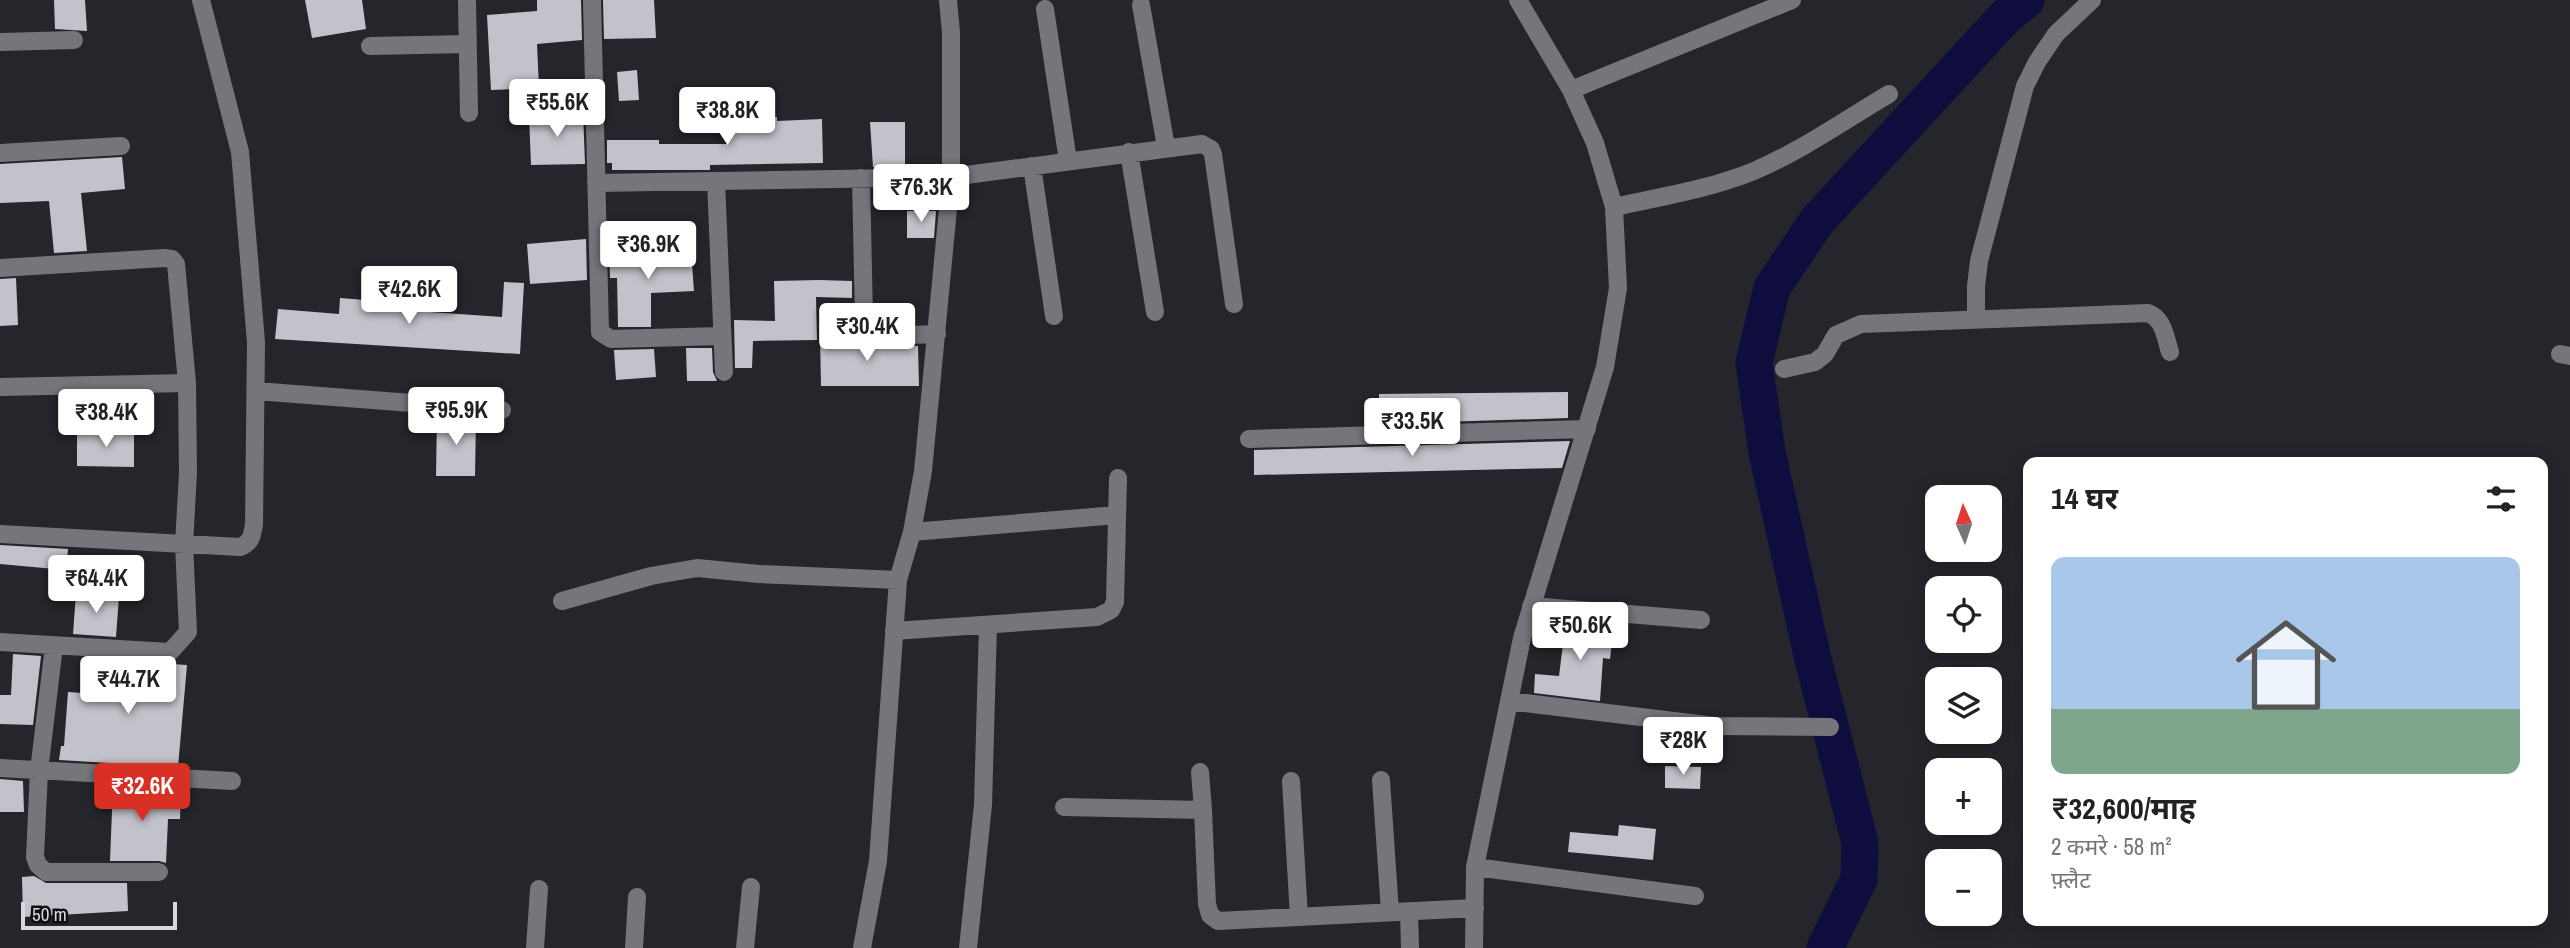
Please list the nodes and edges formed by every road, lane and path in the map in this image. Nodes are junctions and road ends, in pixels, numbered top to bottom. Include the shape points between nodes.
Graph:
1 (201, 0) edge
2 (467, 0) edge
3 (592, 0) edge
4 (948, 0) edge
5 (1517, 0) edge
6 (1792, 0) edge
7 (2092, 0) edge
8 (1141, 5) dead end
9 (1045, 9) dead end
10 (74, 40) dead end
11 (0, 43) edge
12 (468, 44) junction
13 (370, 46) dead end
14 (1571, 90) junction
15 (1889, 94) dead end
16 (469, 113) dead end
17 (121, 146) dead end
18 (1166, 148) junction
19 (1129, 152) junction
20 (0, 153) edge
21 (1068, 161) junction
22 (1032, 166) junction
23 (951, 177) junction
24 (861, 178) junction
25 (716, 181) junction
26 (596, 183) junction
27 (1614, 207) junction
28 (0, 268) edge
29 (1234, 304) dead end
30 (1155, 312) dead end
31 (1054, 316) dead end
32 (1976, 319) junction
33 (937, 334) junction
34 (722, 336) junction
35 (2170, 352) dead end
36 (1784, 369) dead end
37 (724, 372) dead end
38 (187, 383) junction
39 (0, 387) edge
40 (256, 391) junction
41 (502, 410) dead end
42 (1587, 429) junction
43 (1249, 439) dead end
44 (1118, 478) dead end
45 (1117, 515) junction
46 (912, 533) junction
47 (0, 534) edge
48 (184, 544) junction
49 (898, 580) junction
50 (562, 601) dead end
51 (1531, 606) junction
52 (1701, 620) dead end
53 (988, 625) junction
54 (894, 631) junction
55 (0, 642) edge
56 (54, 646) junction
57 (1509, 701) junction
58 (1830, 727) dead end
59 (0, 768) edge
60 (39, 771) junction
61 (1200, 772) dead end
62 (1381, 780) dead end
63 (232, 781) dead end
64 (1290, 781) dead end
65 (1064, 807) dead end
66 (1203, 810) junction
67 (1475, 867) junction
68 (159, 872) dead end
69 (751, 887) dead end
70 (539, 889) dead end
71 (1695, 896) dead end
72 (637, 897) dead end
73 (1475, 908) junction
74 (1409, 911) junction
75 (1390, 912) junction
76 (1299, 917) junction
77 (535, 948) edge
78 (634, 948) edge
79 (746, 948) edge
80 (862, 948) edge
81 (968, 948) edge
82 (1410, 948) edge
83 (1474, 948) edge

1 - 40 street via 240,152
2 - 12 street
3 - 26 street
4 - 23 street
5 - 14 street
6 - 14 street
7 - 32 street via 2056,34 2025,86 1979,261
8 - 18 street
9 - 21 street
10 - 11 street
12 - 13 street
12 - 16 street
14 - 27 street via 1595,143
15 - 27 street via 1754,171
17 - 20 street
18 - 19 street
18 - 29 street via 1195,143 1211,149
19 - 21 street
19 - 30 street
21 - 22 street
22 - 23 street
22 - 31 street
23 - 24 street
23 - 33 street
24 - 25 street
24 - 33 street via 867,326 883,334
25 - 26 street
25 - 34 street
26 - 34 street via 600,332 611,339
27 - 42 street via 1616,309
28 - 38 street via 172,260 178,271
32 - 35 street via 2148,313 2161,324
32 - 36 street via 1861,324 1836,335 1815,362
33 - 46 street
34 - 37 street
38 - 39 street
38 - 48 street
40 - 41 street
40 - 48 street via 251,538 240,547
42 - 43 street
42 - 51 street
44 - 45 street
45 - 46 street
45 - 53 street via 1111,610 1097,617
46 - 49 street
47 - 48 street
48 - 56 street via 188,632 170,652
49 - 50 street via 697,568
49 - 54 street
51 - 52 street
51 - 57 street
53 - 54 street
53 - 81 street via 983,805
54 - 80 street via 878,861
55 - 56 street
56 - 60 street
57 - 58 street via 1715,726
57 - 67 street
59 - 60 street
60 - 63 street
60 - 68 street via 35,857 42,869
61 - 66 street
62 - 75 street
64 - 76 street
65 - 66 street
66 - 76 street via 1210,915 1218,921
67 - 71 street
67 - 73 street
69 - 79 street
70 - 77 street
72 - 78 street
73 - 74 street
73 - 83 street
74 - 75 street
74 - 82 street
75 - 76 street

